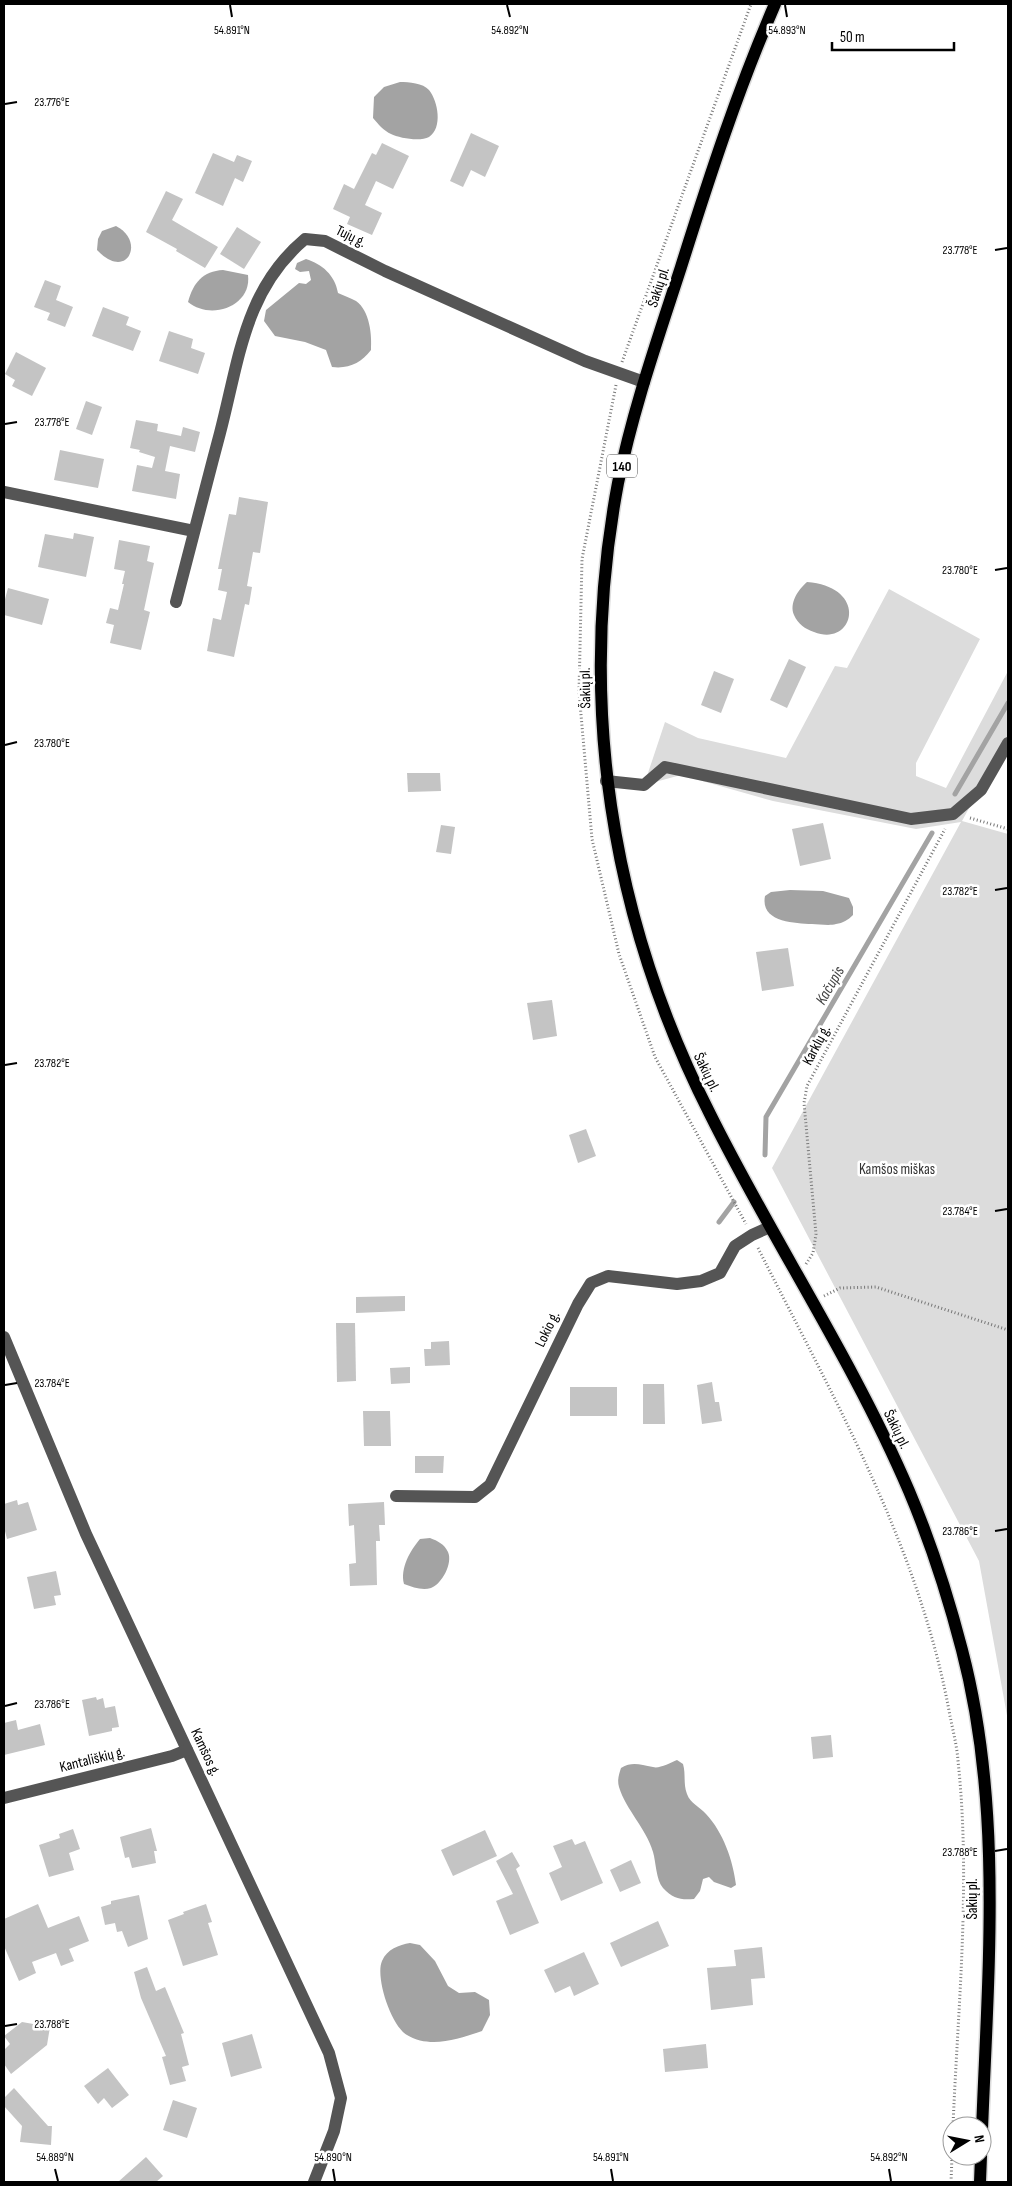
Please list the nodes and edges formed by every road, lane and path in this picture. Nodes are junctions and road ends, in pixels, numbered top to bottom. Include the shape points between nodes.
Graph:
1 (750, 4) edge
2 (776, 4) edge
3 (618, 373) junction
4 (644, 382) junction
5 (4, 492) edge
6 (194, 530) junction
7 (176, 602) dead end
8 (1008, 743) edge
9 (606, 781) junction
10 (954, 814) junction
11 (1008, 829) edge
12 (770, 1227) junction
13 (752, 1235) junction
14 (795, 1271) junction
15 (812, 1302) junction
16 (1008, 1330) edge
17 (4, 1338) edge
18 (396, 1496) dead end
19 (187, 1750) junction
20 (4, 1798) edge
21 (953, 2116) edge
22 (982, 2116) edge
23 (952, 2166) edge
24 (981, 2166) edge
25 (314, 2182) edge
26 (951, 2182) edge
27 (980, 2182) edge

1 - 3 path
2 - 4 main road, Šakių pl. / 140 via 734,106
3 - 4 street, Tujų g.
3 - 6 street, Tujų g. via 394,276 325,241 305,239 287,254 257,299 242,335
3 - 13 path via 582,560 579,692 592,839 619,954 655,1057
4 - 9 main road, Šakių pl. / 140 via 620,477 603,586 602,737
5 - 6 street
6 - 7 street, Tujų g.
8 - 10 street via 981,790
9 - 10 street via 644,786 665,767 910,819
9 - 12 main road, Šakių pl. / 140 via 626,887 642,947 677,1048
10 - 11 path
10 - 14 path, Karklų g. via 807,1086 804,1103 816,1234 808,1263
12 - 13 street, Lokio g.
12 - 14 main road, Šakių pl. / 140
13 - 18 street, Lokio g. via 735,1246 720,1272 701,1281 677,1284 608,1276 591,1283 490,1485 475,1497
13 - 21 path via 880,1492 921,1598 943,1673 958,1760 962,1842 963,1905
14 - 15 main road, Šakių pl. / 140
15 - 16 path via 840,1288 876,1287
15 - 22 main road, Šakių pl. / 140 via 879,1426 908,1490 929,1542 964,1657 985,1786 989,1872
17 - 19 street, Kamšos g. via 86,1534
19 - 20 street, Kantališkių g.
19 - 25 street, Kamšos g. via 329,2053 341,2098 334,2131
23 - 26 path
24 - 27 main road

